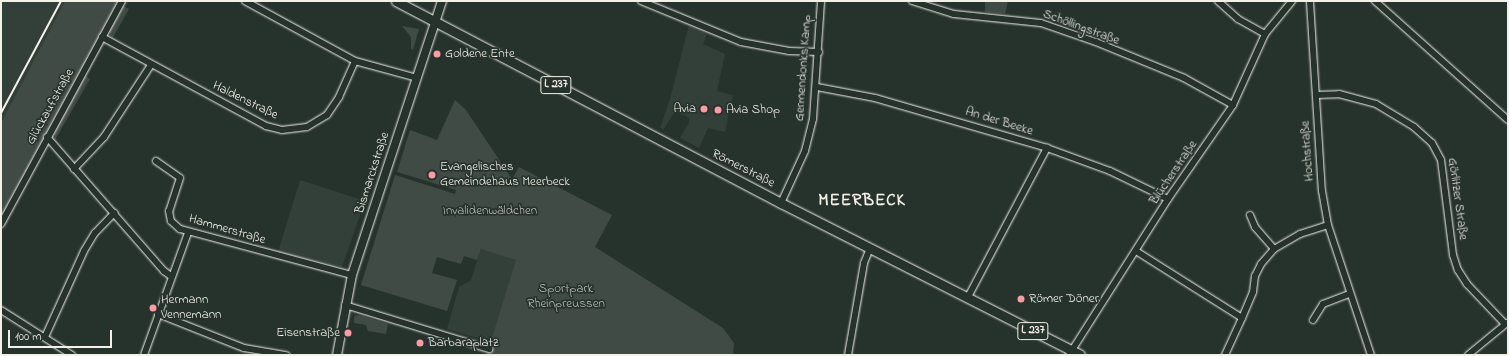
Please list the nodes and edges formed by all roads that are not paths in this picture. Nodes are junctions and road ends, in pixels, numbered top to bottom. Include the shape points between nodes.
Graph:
1 (122, 1) edge
2 (245, 1) edge
3 (396, 1) edge
4 (442, 1) edge
5 (642, 1) edge
6 (821, 1) edge
7 (912, 1) edge
8 (1218, 1) edge
9 (1292, 1) edge
10 (1303, 1) edge
11 (1312, 1) edge
12 (1375, 1) edge
13 (436, 21) junction
14 (1265, 34) junction
15 (102, 37) junction
16 (819, 52) junction
17 (355, 61) junction
18 (151, 65) junction
19 (417, 78) junction
20 (817, 87) junction
21 (1316, 96) junction
22 (1233, 106) junction
23 (1508, 120) edge
24 (47, 136) junction
25 (1047, 148) junction
26 (156, 161) dead end
27 (74, 170) junction
28 (1168, 199) junction
29 (781, 203) junction
30 (114, 213) junction
31 (1250, 215) dead end
32 (1, 224) edge
33 (1328, 225) junction
34 (188, 233) junction
35 (870, 248) junction
36 (1274, 249) junction
37 (1136, 250) junction
38 (352, 275) junction
39 (171, 276) junction
40 (1349, 294) junction
41 (968, 297) junction
42 (345, 304) junction
43 (1, 310) edge
44 (158, 314) junction
45 (1242, 318) junction
46 (1313, 320) dead end
47 (1506, 323) edge
48 (45, 337) junction
49 (489, 348) dead end
50 (1074, 354) edge
51 (72, 355) edge
52 (144, 355) edge
53 (286, 355) edge
54 (337, 355) edge
55 (848, 355) edge
56 (1225, 355) edge
57 (1371, 355) edge
58 (1468, 355) edge

1 - 15 street, Glückaufstraße
2 - 17 street
3 - 13 main road, Römerstraße / L 237
4 - 13 main road, Bismarckstraße
5 - 16 street via 741,42 790,51
6 - 16 street, Germendonks Kamp
7 - 22 street, Schöllingstraße via 954,14 1041,23 1096,42 1184,78
8 - 14 street via 1238,19
9 - 14 street, Blücherstraße
10 - 11 street
11 - 21 street, Hochstraße
12 - 23 street
13 - 19 main road, Bismarckstraße
13 - 29 main road, Römerstraße / L 237
14 - 22 street, Blücherstraße
15 - 18 street, Haldenstraße
15 - 24 street, Glückaufstraße
16 - 20 street, Germendonks Kamp
17 - 18 street, Haldenstraße via 339,97 327,115 307,127 290,130 266,126
17 - 19 street
18 - 27 street via 104,137
19 - 38 main road, Bismarckstraße
20 - 25 street, An der Beeke via 875,98
20 - 29 street, Germendonks Kamp via 805,151
21 - 33 street, Hochstraße via 1322,191
21 - 47 street, Görlitzer Straße via 1339,94 1376,104 1414,127 1432,143 1441,160 1453,255 1458,270 1467,284
22 - 28 street, Blücherstraße
24 - 27 street
24 - 32 street, Glückaufstraße
25 - 28 street, An der Beeke via 1110,171
25 - 41 street
26 - 34 street, Hammerstraße via 180,178 170,204 169,217 175,225
27 - 30 street
28 - 37 street, Blücherstraße
29 - 35 main road, Römerstraße / L 237
30 - 39 street
30 - 48 street via 87,246
31 - 36 street via 1255,227
33 - 36 street via 1300,234
33 - 40 street, Hochstraße
34 - 38 street, Hammerstraße
34 - 39 street
35 - 41 main road, Römerstraße / L 237
35 - 55 street via 864,263
36 - 45 street via 1255,276 1253,292
37 - 45 street
37 - 50 street, Blücherstraße
38 - 42 main road, Bismarckstraße
39 - 44 street
40 - 46 street via 1323,304
40 - 57 street, Hochstraße
41 - 50 main road, Römerstraße / L 237
42 - 49 street
42 - 54 main road, Bismarckstraße
43 - 48 street
44 - 52 street
44 - 53 street via 244,348
45 - 56 street
47 - 58 street
48 - 51 street

